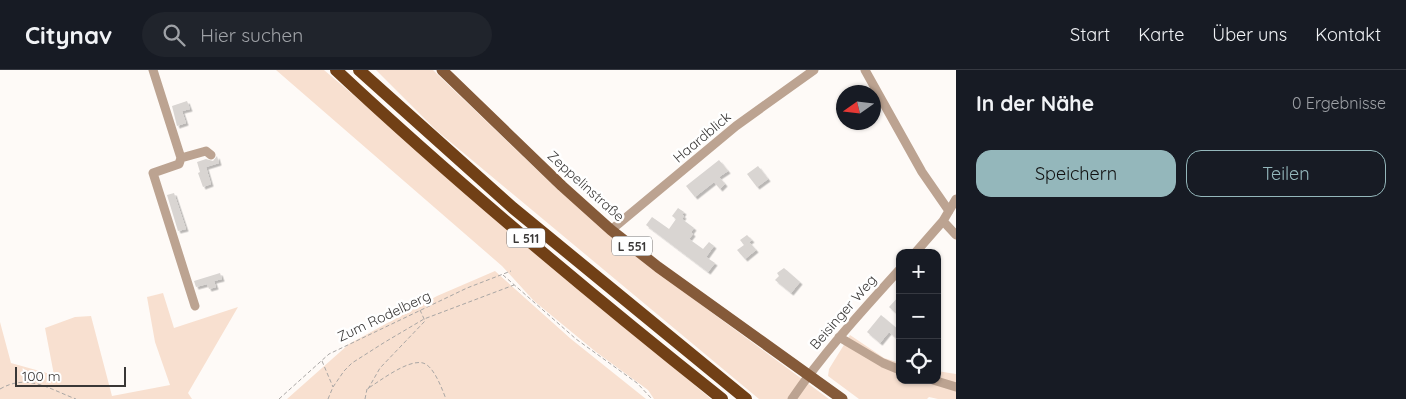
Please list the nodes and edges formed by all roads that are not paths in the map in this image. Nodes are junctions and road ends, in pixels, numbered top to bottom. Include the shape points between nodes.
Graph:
1 (153, 70) edge
2 (336, 70) edge
3 (359, 70) edge
4 (442, 70) edge
5 (814, 70) edge
6 (865, 70) edge
7 (211, 155) dead end
8 (181, 158) junction
9 (956, 199) edge
10 (949, 211) junction
11 (943, 221) junction
12 (611, 230) junction
13 (956, 235) edge
14 (918, 249) edge
15 (896, 273) edge
16 (195, 306) dead end
17 (839, 337) junction
18 (896, 368) edge
19 (808, 374) junction
20 (941, 382) edge
21 (956, 387) edge
22 (722, 399) edge
23 (746, 399) edge
24 (792, 399) edge
25 (842, 399) edge

1 - 8 street
2 - 22 highway, L 511 via 431,157 618,316
3 - 23 highway, L 511 via 513,208
4 - 12 main road, Zeppelinstraße / L 551
5 - 12 street, Haardblick via 736,126
6 - 10 street via 922,172
7 - 8 street via 206,151
8 - 16 street via 179,164 153,173
9 - 10 street
10 - 11 street
11 - 13 street
11 - 14 street
12 - 19 main road, Zeppelinstraße / L 551
15 - 17 street, Beisinger Weg
17 - 18 street
17 - 19 street, Beisinger Weg
19 - 24 street, Beisinger Weg
19 - 25 main road, Zeppelinstraße / L 551
20 - 21 street

